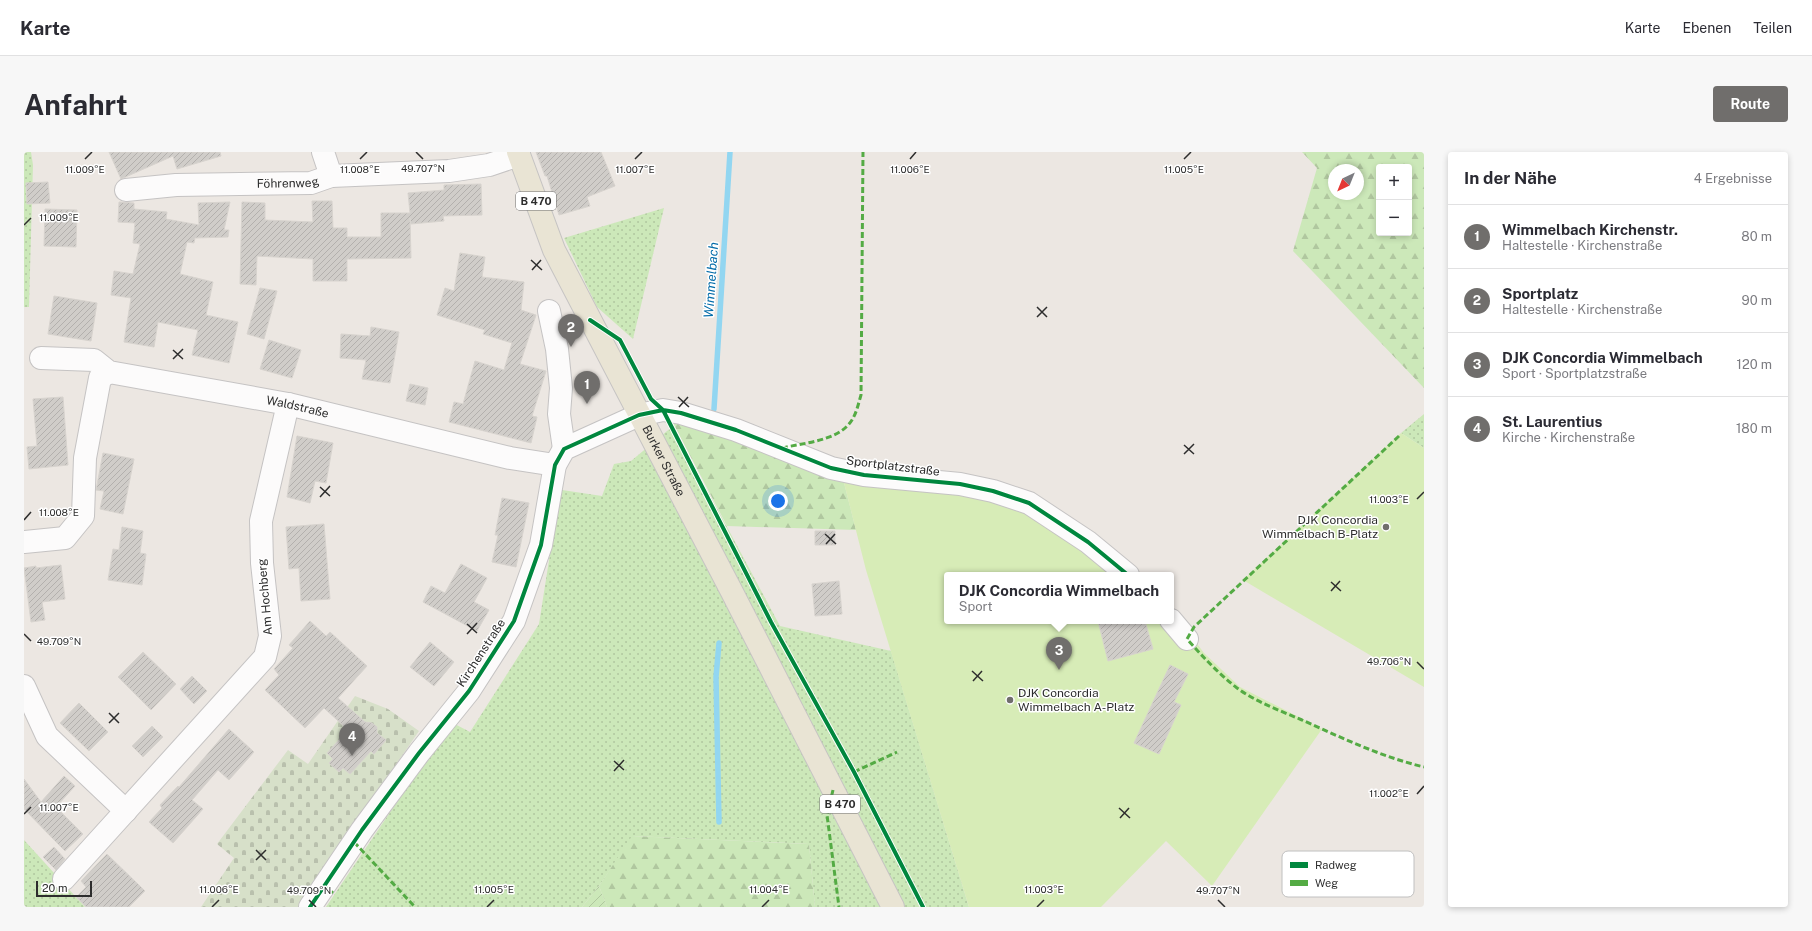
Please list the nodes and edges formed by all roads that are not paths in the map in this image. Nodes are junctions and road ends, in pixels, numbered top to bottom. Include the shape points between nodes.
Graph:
1 (323, 152) edge
2 (518, 153) edge
3 (331, 176) junction
4 (126, 190) dead end
5 (549, 311) dead end
6 (41, 358) dead end
7 (109, 372) junction
8 (288, 404) junction
9 (639, 415) junction
10 (560, 457) junction
11 (24, 542) edge
12 (1124, 572) edge
13 (1174, 624) edge
14 (1187, 639) dead end
15 (24, 686) edge
16 (126, 811) junction
17 (64, 879) dead end
18 (310, 907) edge
19 (893, 907) edge

1 - 3 street
2 - 3 street, Föhrenweg via 489,165 449,171
2 - 9 main road, Burker Straße / B 470 via 554,250
3 - 4 street, Föhrenweg via 311,183 176,185
5 - 10 street, Kirchenstraße via 557,349 561,388
6 - 7 street, Waldstraße via 94,360
7 - 8 street, Waldstraße
7 - 11 street via 100,378 85,458 83,516 65,538
8 - 10 street, Waldstraße via 510,458
8 - 16 street, Am Hochberg via 261,521 262,563 270,636 265,657
9 - 10 street
9 - 12 street, Sportplatzstraße via 663,410 681,413 736,430 831,468 864,475 960,484 993,491 1029,503 1088,542
9 - 19 main road, Burker Straße / B 470
10 - 18 street, Kirchenstraße via 540,545 514,621 469,690 362,830
13 - 14 street
15 - 16 street via 47,736
16 - 17 street, Am Hochberg

